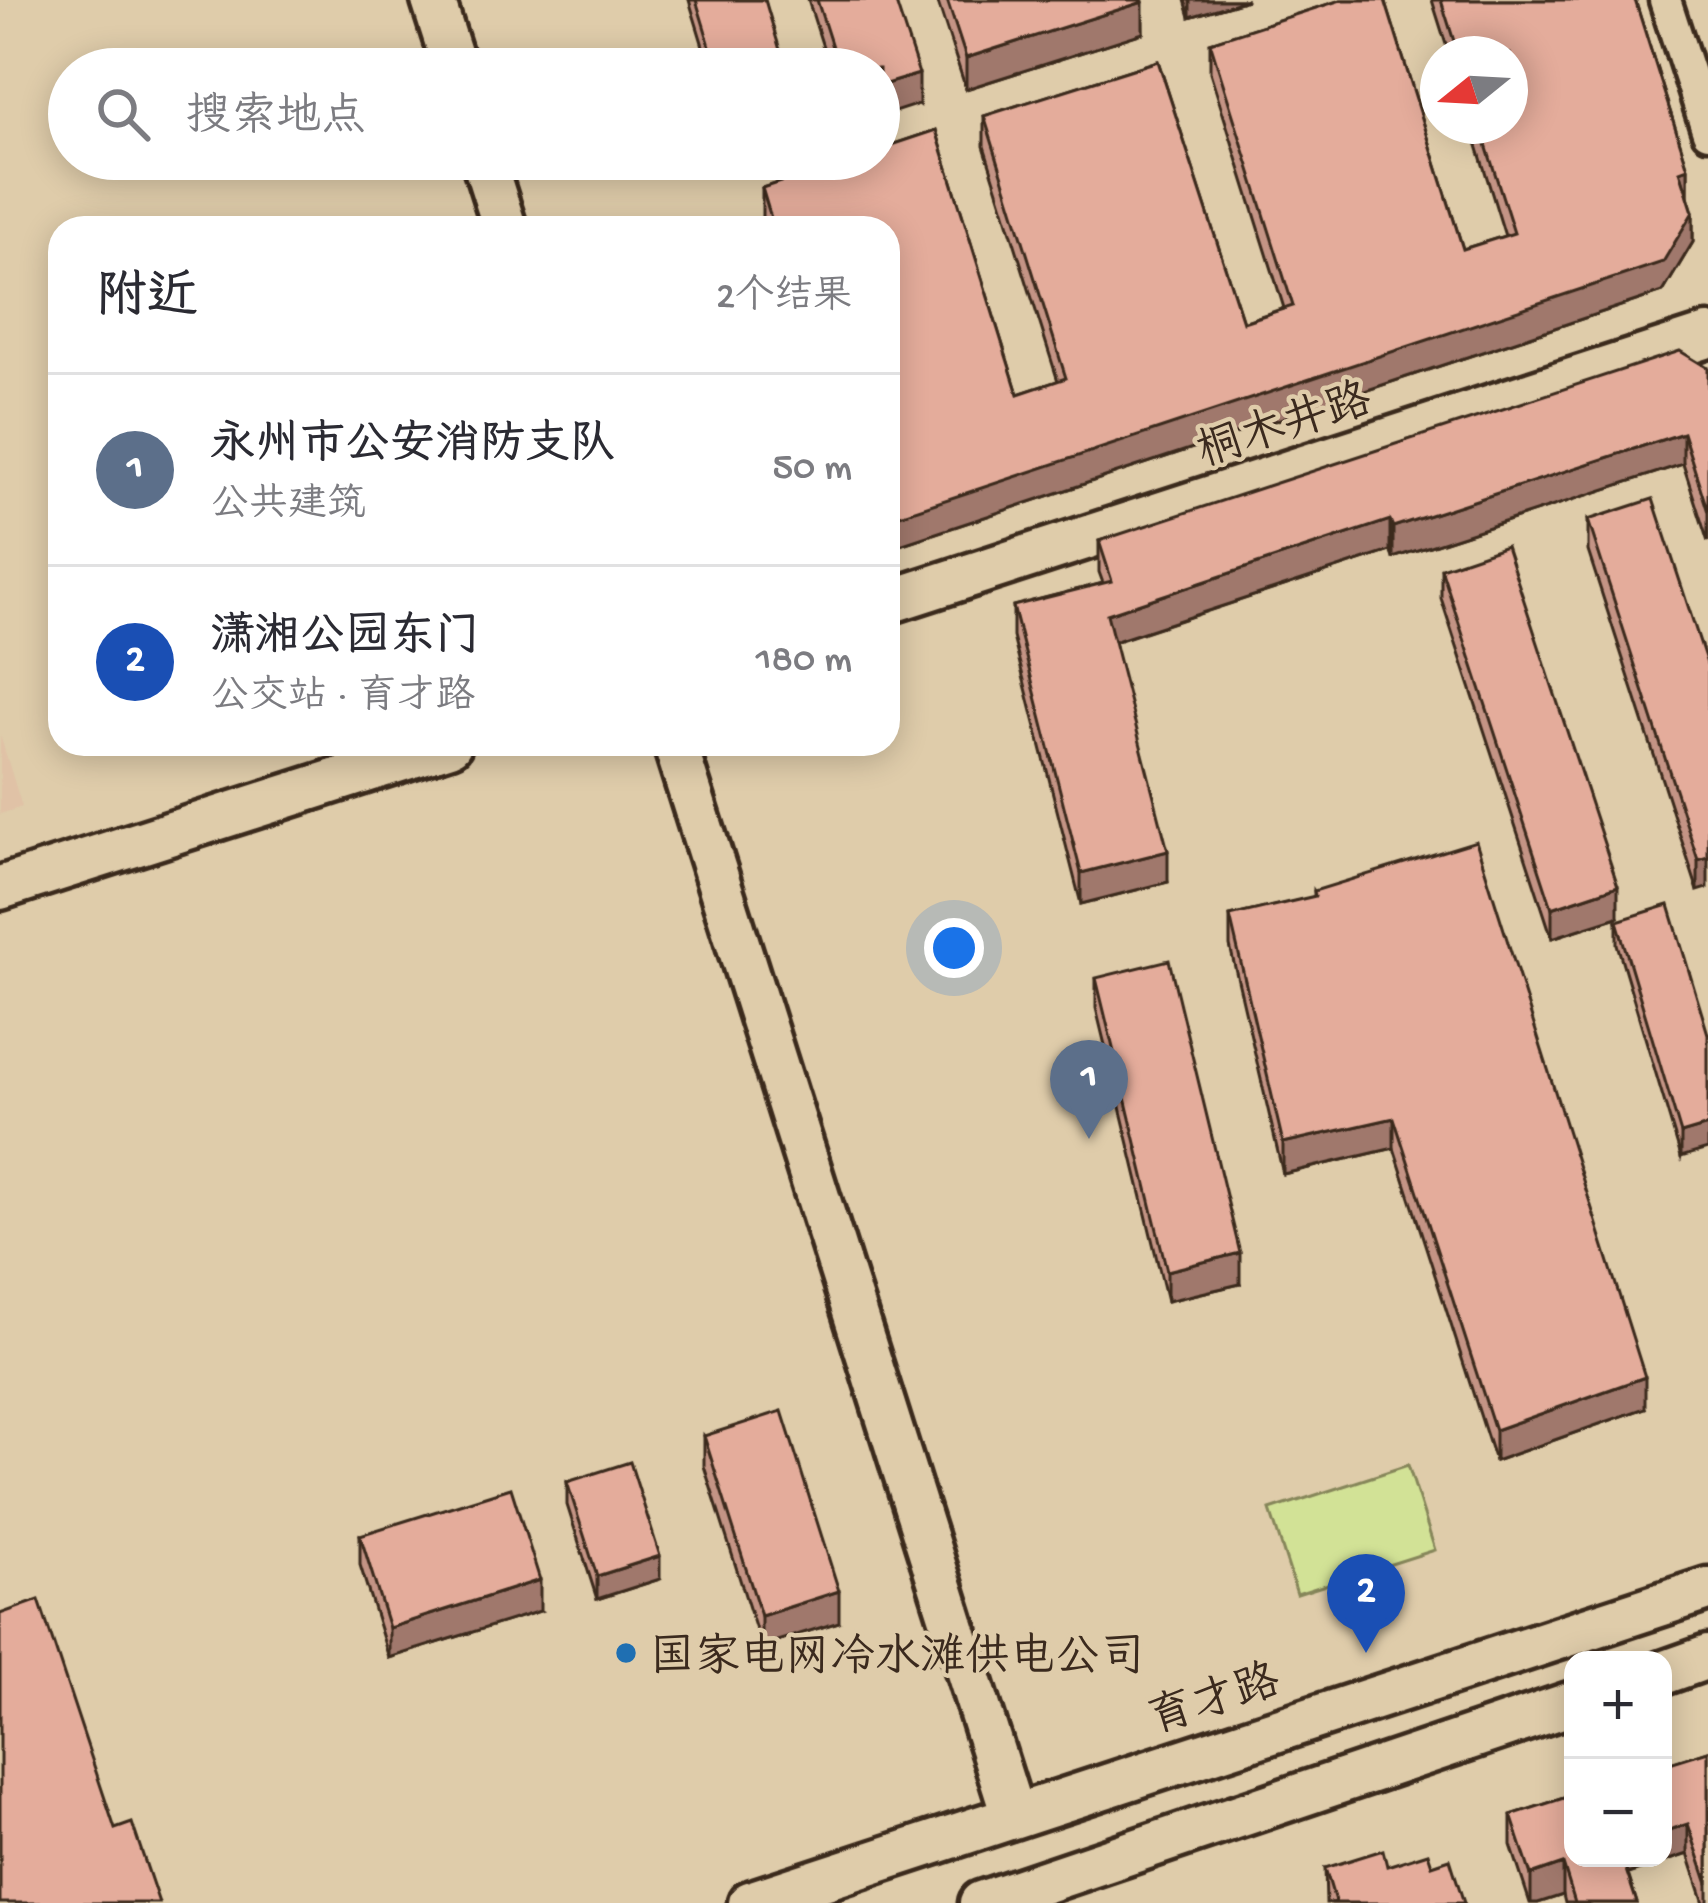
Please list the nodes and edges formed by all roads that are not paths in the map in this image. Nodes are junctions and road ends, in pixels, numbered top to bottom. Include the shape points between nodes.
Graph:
1 (433, 0) edge
2 (1665, 0) edge
3 (448, 48) edge
4 (1708, 132) edge
5 (490, 180) edge
6 (501, 216) edge
7 (1708, 336) edge
8 (900, 598) edge
9 (412, 756) edge
10 (678, 756) edge
11 (0, 888) edge
12 (1708, 1589) edge
13 (1708, 1658) edge
14 (1672, 1669) edge
15 (1564, 1706) edge
16 (1013, 1815) junction
17 (750, 1903) edge
18 (981, 1903) edge

1 - 3 street
2 - 4 street
5 - 6 street
7 - 8 street, 桐木井路
9 - 11 street
10 - 16 street
12 - 16 street, 育才路
13 - 14 street
15 - 18 street
16 - 17 street, 育才路

